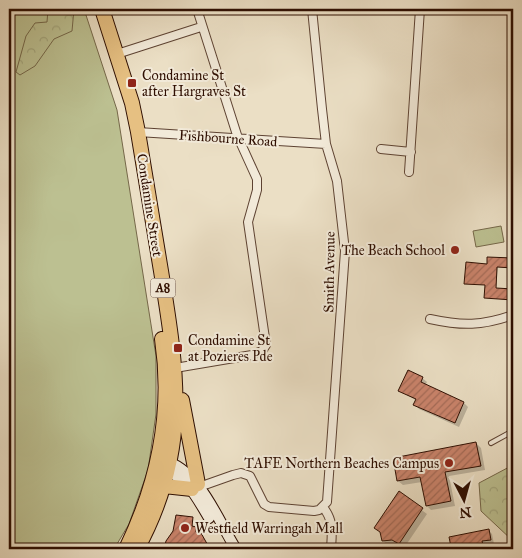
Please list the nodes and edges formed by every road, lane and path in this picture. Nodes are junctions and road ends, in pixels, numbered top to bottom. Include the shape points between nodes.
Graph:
1 (92, 9) edge
2 (102, 9) edge
3 (197, 9) edge
4 (312, 9) edge
5 (420, 9) edge
6 (201, 27) junction
7 (117, 54) junction
8 (513, 78) edge
9 (134, 132) junction
10 (238, 139) junction
11 (326, 144) junction
12 (381, 149) dead end
13 (411, 152) junction
14 (513, 158) edge
15 (409, 172) dead end
16 (513, 315) edge
17 (430, 319) dead end
18 (176, 368) junction
19 (176, 385) junction
20 (513, 431) edge
21 (491, 442) dead end
22 (163, 465) junction
23 (164, 486) junction
24 (196, 486) junction
25 (323, 508) junction
26 (126, 549) edge
27 (137, 549) edge
28 (228, 549) edge
29 (236, 549) edge
30 (331, 549) edge

1 - 9 highway, Condamine Street / A8
2 - 7 highway, Condamine Street / A8
3 - 6 street
4 - 11 street, Smith Avenue
5 - 13 street
6 - 7 street
6 - 10 street
7 - 9 highway, Condamine Street / A8 via 132,103
8 - 14 street
9 - 10 street, Fishbourne Road
9 - 18 highway, Condamine Street / A8
9 - 22 highway, Condamine Street / A8 via 165,359
10 - 11 street, Fishbourne Road
10 - 18 street via 257,179 248,222 266,345 252,356
11 - 25 street, Smith Avenue via 337,182 345,251 328,495
12 - 13 street
13 - 15 street
16 - 17 street via 488,324 457,325
18 - 19 highway, Condamine Street / A8
19 - 22 highway, Condamine Street / A8 via 176,418
19 - 24 highway via 183,404
20 - 21 lane
22 - 23 highway, Condamine Street / A8
22 - 24 street via 187,473
22 - 26 highway, Condamine Street / A8
23 - 24 highway
23 - 27 highway, Condamine Street / A8
24 - 25 street via 241,474 250,476 264,504 269,507 314,511
24 - 28 street
24 - 29 street
25 - 30 street via 333,526

